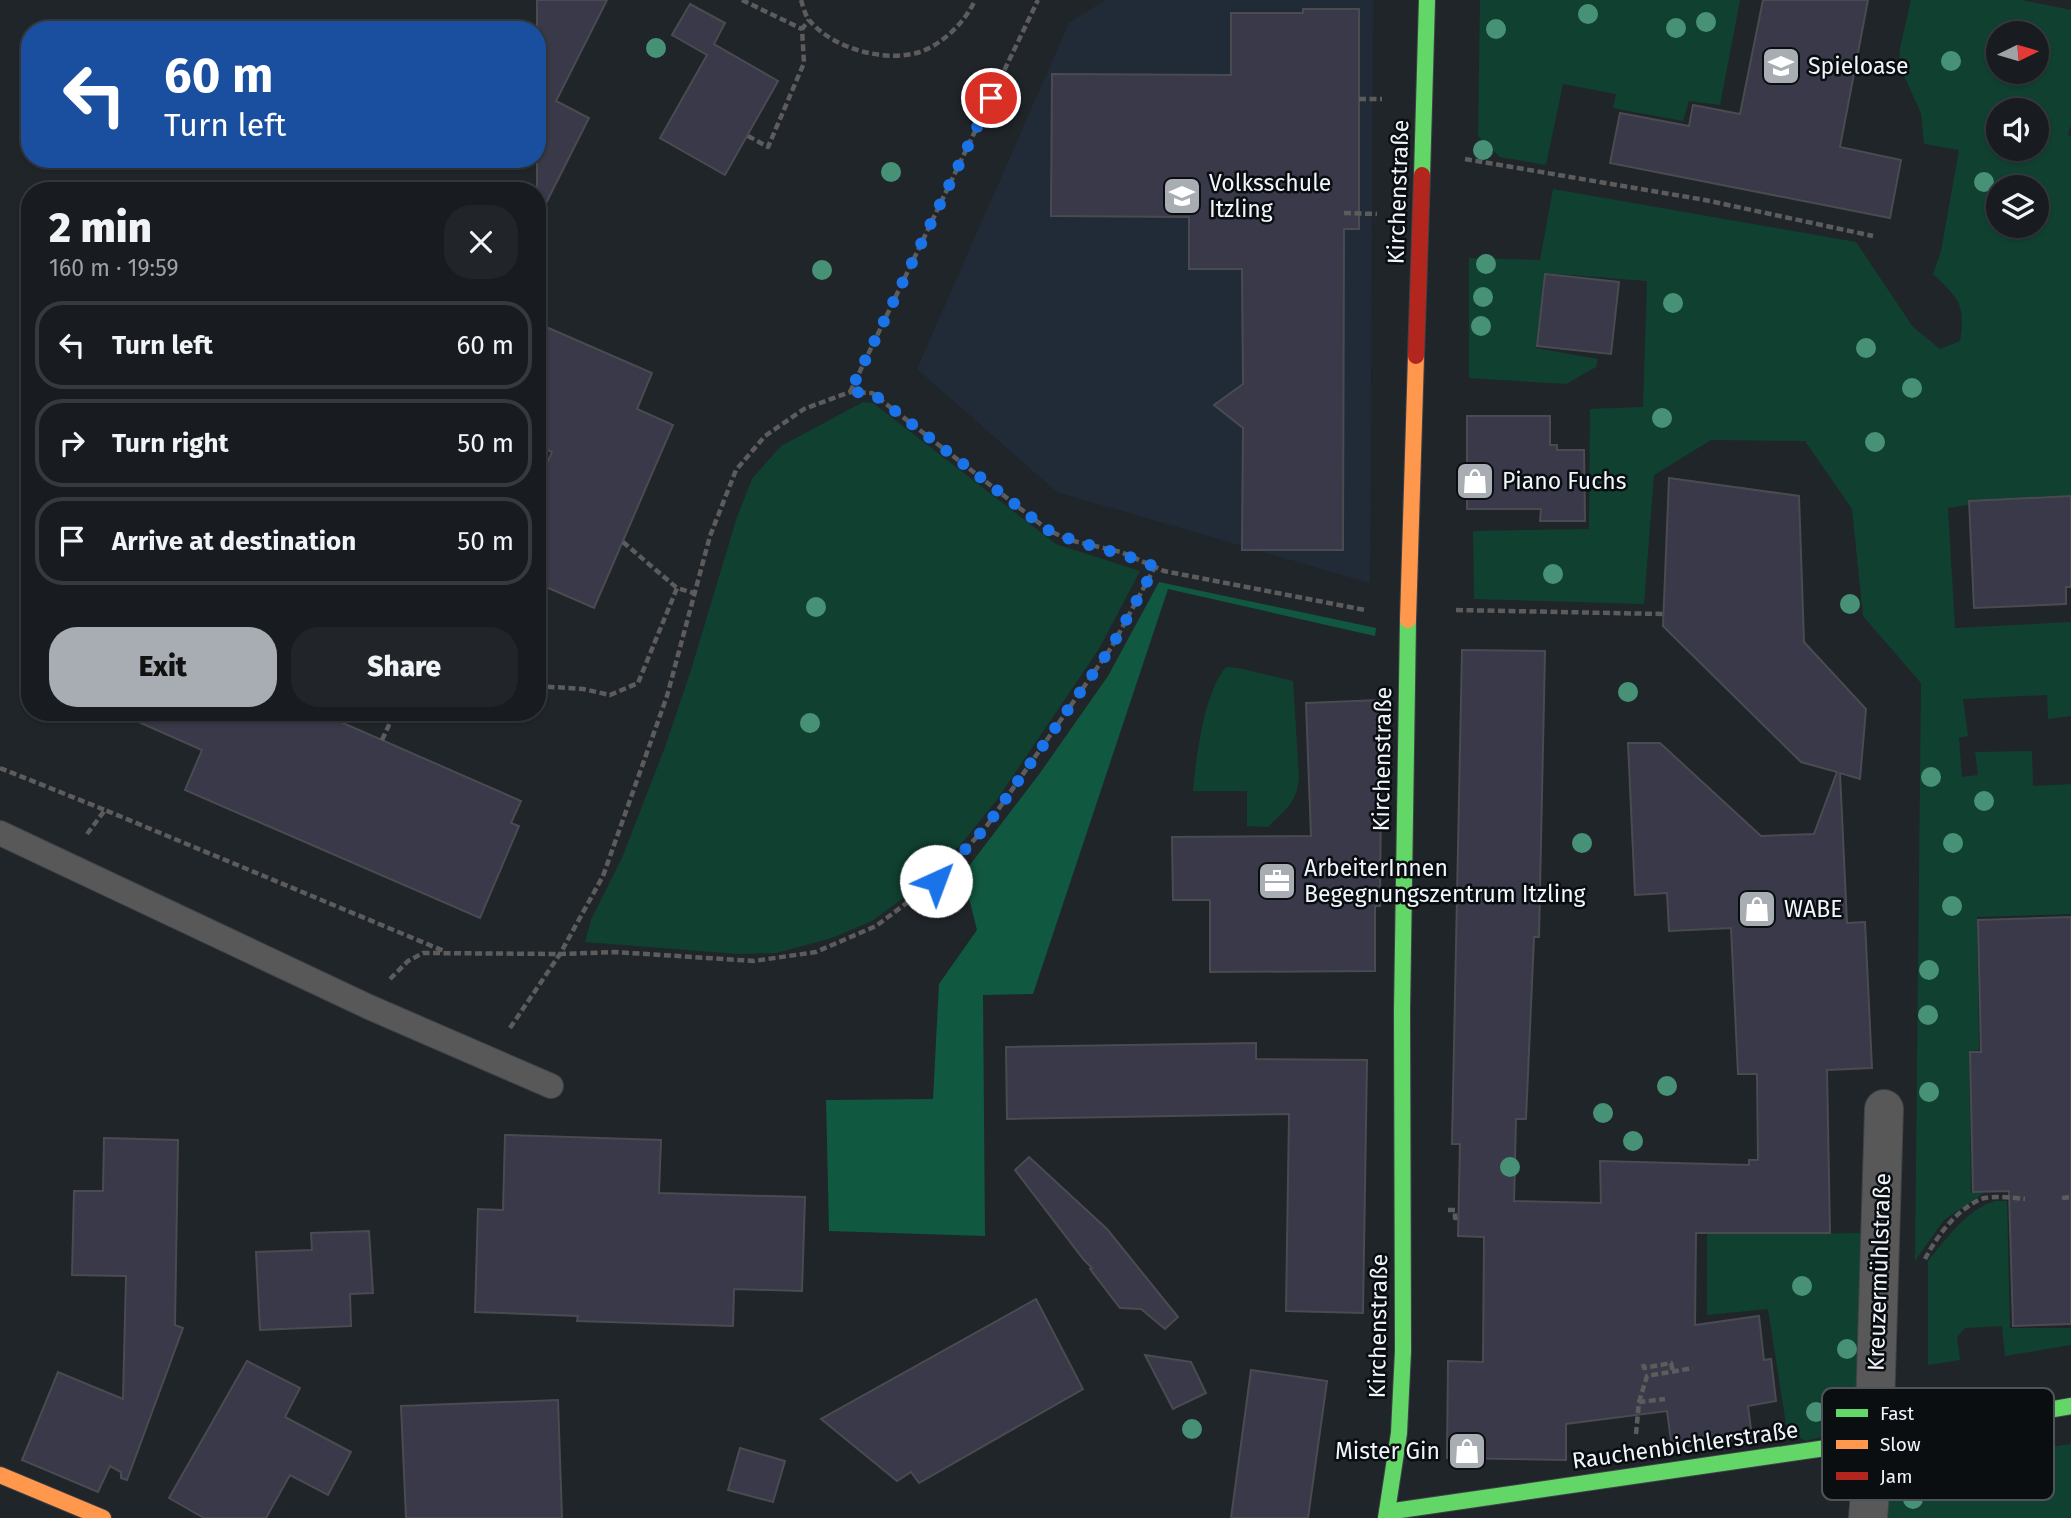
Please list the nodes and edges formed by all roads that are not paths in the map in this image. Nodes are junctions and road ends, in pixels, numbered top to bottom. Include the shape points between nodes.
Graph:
1 (1427, 0) edge
2 (0, 833) edge
3 (551, 1086) dead end
4 (1884, 1110) dead end
5 (1876, 1388) edge
6 (1822, 1449) edge
7 (0, 1475) edge
8 (1869, 1500) edge
9 (1387, 1515) edge
10 (103, 1518) edge
11 (1868, 1518) edge

1 - 9 street, Kirchenstraße via 1406,677 1403,1352
2 - 3 lane via 369,1007
4 - 5 street, Kreuzermühlstraße
6 - 9 street, Rauchenbichlerstraße
7 - 10 street
8 - 11 street, Kreuzermühlstraße

